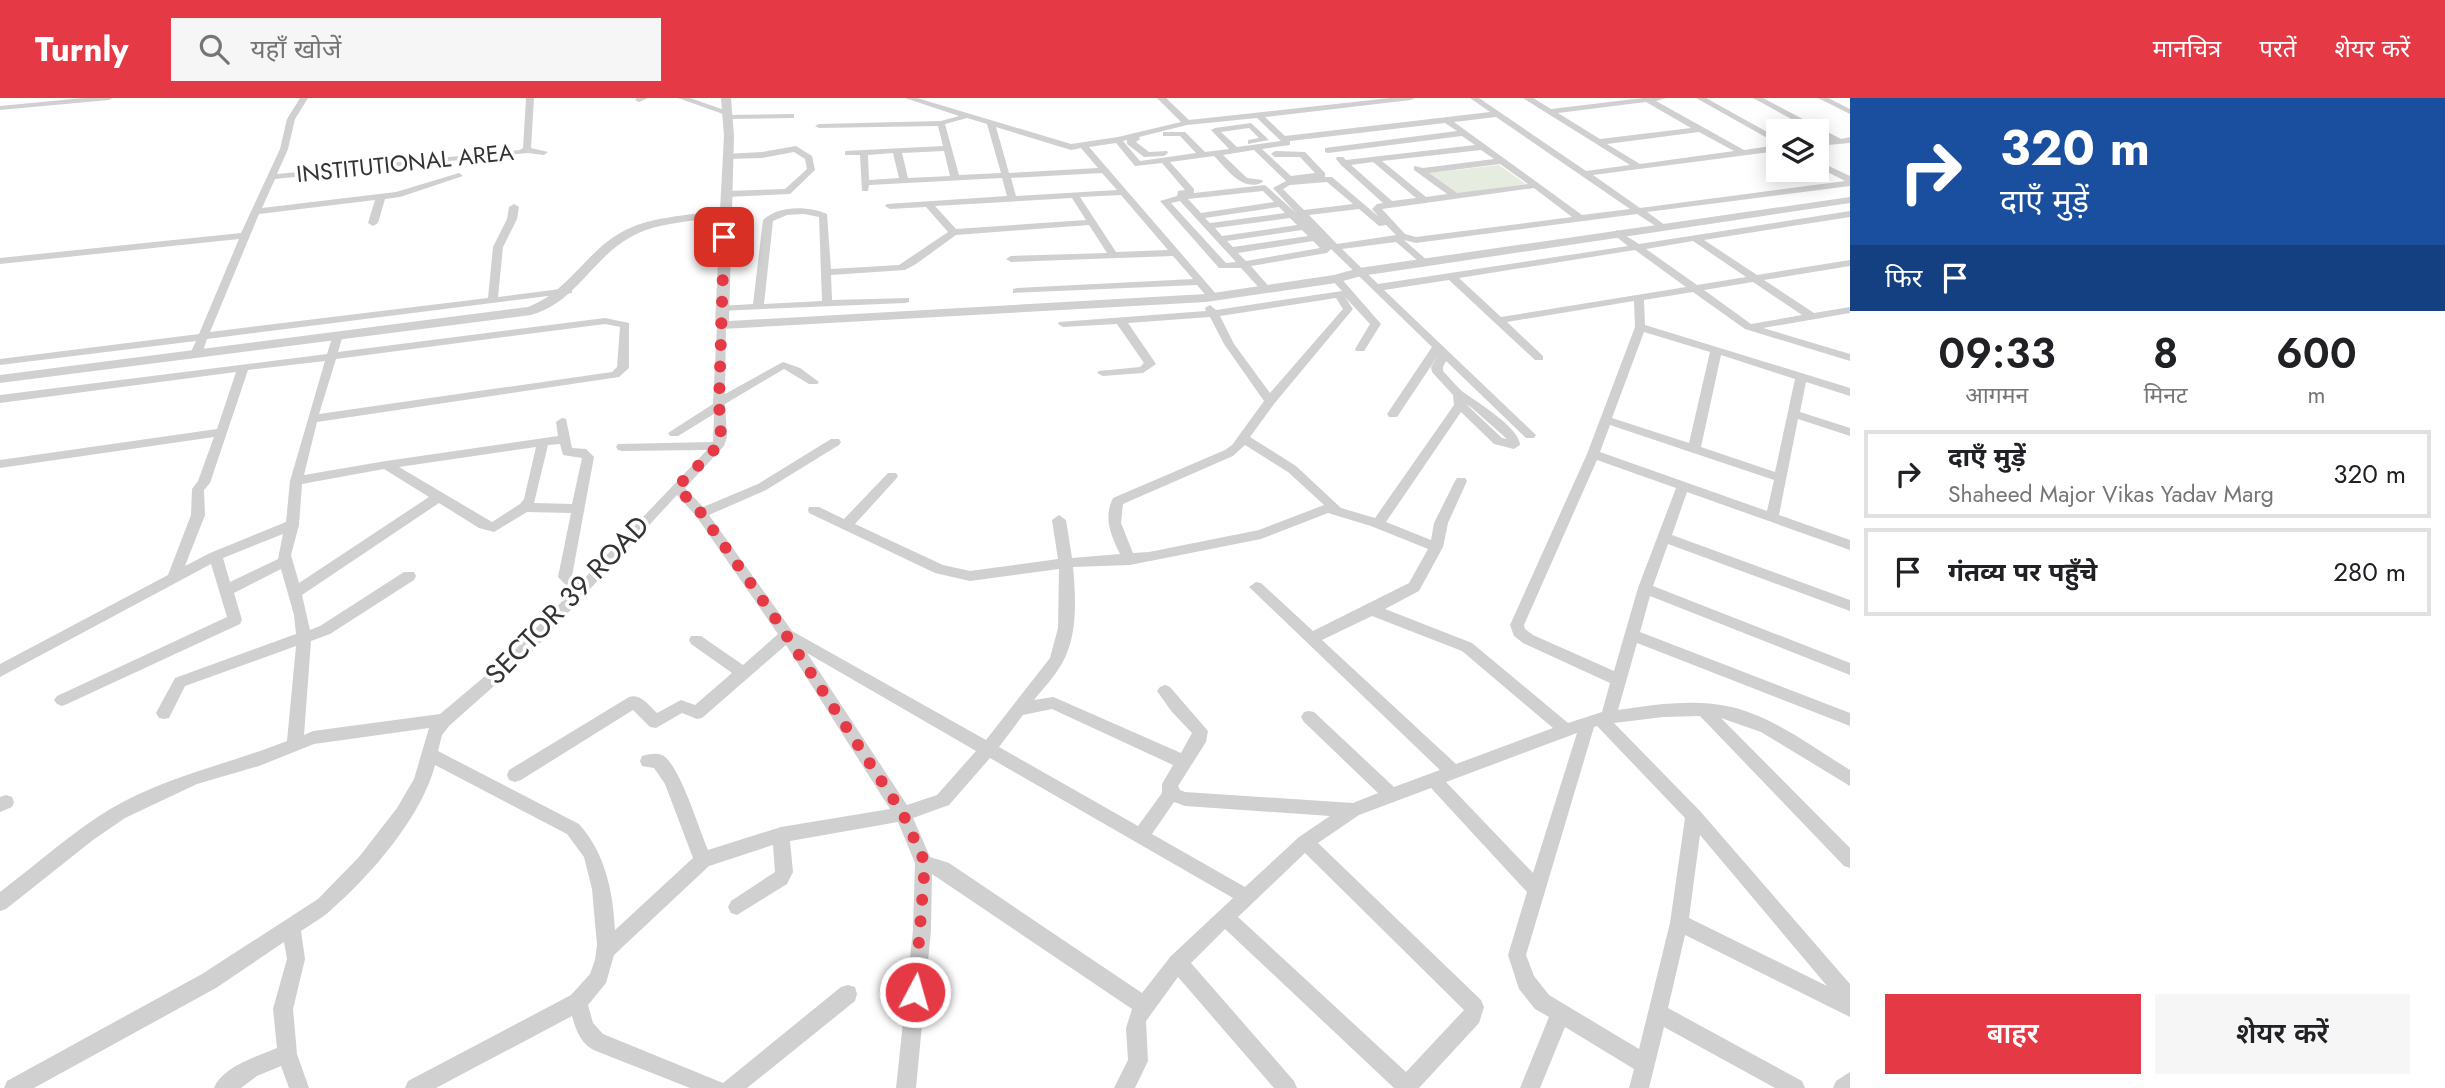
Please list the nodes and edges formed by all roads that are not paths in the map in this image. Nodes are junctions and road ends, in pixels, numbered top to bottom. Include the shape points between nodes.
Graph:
1 (108, 98) edge
2 (304, 98) edge
3 (530, 98) edge
4 (682, 98) edge
5 (726, 98) edge
6 (909, 98) edge
7 (1161, 98) edge
8 (1411, 98) edge
9 (1474, 98) edge
10 (1527, 98) edge
11 (1662, 98) edge
12 (1700, 98) edge
13 (1757, 98) edge
14 (1822, 98) edge
15 (1381, 100) edge
16 (1648, 100) edge
17 (0, 108) edge
18 (1550, 112) junction
19 (1850, 113) edge
20 (1497, 114) junction
21 (726, 115) junction
22 (790, 116) dead end
23 (1260, 116) junction
24 (964, 117) junction
25 (1445, 119) junction
26 (941, 123) junction
27 (1187, 123) junction
28 (991, 125) junction
29 (819, 126) dead end
30 (1700, 129) junction
31 (1463, 133) junction
32 (1766, 134) edge
33 (1312, 136) junction
34 (1285, 139) junction
35 (1118, 140) junction
36 (1850, 140) edge
37 (1839, 141) junction
38 (1599, 142) junction
39 (1829, 142) edge
40 (1084, 146) junction
41 (1481, 146) junction
42 (947, 148) junction
43 (1196, 148) junction
44 (1233, 148) junction
45 (526, 150) junction
46 (897, 150) junction
47 (1328, 150) junction
48 (1766, 150) edge
49 (544, 152) dead end
50 (864, 152) junction
51 (1260, 152) junction
52 (848, 153) dead end
53 (1743, 153) junction
54 (728, 156) junction
55 (1204, 156) junction
56 (1403, 156) junction
57 (1219, 157) junction
58 (1374, 159) junction
59 (1500, 161) junction
60 (1165, 162) junction
61 (1344, 163) junction
62 (1639, 167) junction
63 (1104, 170) junction
64 (1829, 170) edge
65 (1421, 171) junction
66 (1583, 174) junction
67 (1006, 175) junction
68 (459, 176) dead end
69 (273, 177) junction
70 (955, 178) junction
71 (904, 181) junction
72 (1850, 182) edge
73 (1534, 186) junction
74 (1123, 192) junction
75 (726, 194) junction
76 (1169, 194) dead end
77 (1075, 196) junction
78 (1455, 196) junction
79 (381, 197) junction
80 (1181, 197) junction
81 (1013, 200) junction
82 (1424, 200) junction
83 (1850, 200) edge
84 (1282, 204) junction
85 (1390, 204) junction
86 (929, 205) junction
87 (890, 206) dead end
88 (1361, 206) junction
89 (514, 207) dead end
90 (1640, 210) junction
91 (257, 211) junction
92 (724, 213) junction
93 (1297, 214) junction
94 (1850, 214) edge
95 (1199, 216) junction
96 (1580, 218) junction
97 (1092, 222) junction
98 (373, 223) dead end
99 (1207, 226) junction
100 (1304, 227) junction
101 (1661, 227) junction
102 (954, 232) junction
103 (1617, 233) junction
104 (245, 234) junction
105 (1315, 238) junction
106 (1218, 239) junction
107 (1399, 239) junction
108 (1696, 239) junction
109 (1335, 247) junction
110 (1638, 248) junction
111 (1229, 251) junction
112 (1175, 253) junction
113 (1113, 255) junction
114 (1011, 259) dead end
115 (0, 261) edge
116 (1424, 263) junction
117 (1850, 263) edge
118 (1242, 265) junction
119 (827, 272) junction
120 (1359, 272) junction
121 (1452, 278) junction
122 (1336, 279) junction
123 (1756, 279) junction
124 (1200, 282) junction
125 (1375, 288) junction
126 (1266, 289) junction
127 (1696, 290) junction
128 (568, 291) junction
129 (1017, 291) dead end
130 (1344, 294) junction
131 (1210, 298) junction
132 (1639, 298) junction
133 (493, 300) junction
134 (905, 300) dead end
135 (827, 304) junction
136 (758, 307) junction
137 (722, 309) junction
138 (1850, 310) edge
139 (1213, 314) junction
140 (1811, 316) junction
141 (1500, 320) junction
142 (1121, 321) junction
143 (1063, 324) dead end
144 (722, 325) junction
145 (1640, 327) junction
146 (1749, 327) junction
147 (338, 335) junction
148 (203, 337) junction
149 (1360, 349) dead end
150 (1441, 349) junction
151 (1716, 351) junction
152 (196, 354) junction
153 (331, 356) junction
154 (1849, 357) edge
155 (1539, 358) dead end
156 (0, 362) edge
157 (243, 369) junction
158 (1103, 373) dead end
159 (1801, 377) junction
160 (0, 379) edge
161 (813, 382) dead end
162 (1850, 392) edge
163 (0, 398) edge
164 (1270, 401) junction
165 (720, 404) junction
166 (1392, 414) dead end
167 (1795, 414) junction
168 (312, 419) junction
169 (1606, 420) junction
170 (562, 422) dead end
171 (221, 432) junction
172 (1850, 432) edge
173 (674, 433) dead end
174 (1530, 435) dead end
175 (1243, 438) junction
176 (565, 439) junction
177 (543, 441) junction
178 (835, 442) dead end
179 (718, 446) junction
180 (622, 447) dead end
181 (1694, 449) junction
182 (1593, 454) junction
183 (0, 464) edge
184 (386, 465) junction
185 (892, 476) dead end
186 (1781, 478) junction
187 (296, 481) junction
188 (1461, 481) dead end
189 (677, 487) junction
190 (1684, 487) junction
191 (437, 498) junction
192 (525, 507) junction
193 (1335, 508) junction
194 (577, 509) junction
195 (814, 510) dead end
196 (701, 513) junction
197 (1772, 518) junction
198 (1059, 520) dead end
199 (1376, 523) junction
200 (292, 525) junction
201 (846, 525) junction
202 (1663, 537) junction
203 (1850, 545) edge
204 (1436, 547) junction
205 (215, 556) junction
206 (1130, 560) junction
207 (285, 561) junction
208 (1067, 563) junction
209 (409, 576) dead end
210 (173, 579) junction
211 (1255, 587) dead end
212 (1645, 588) junction
213 (227, 590) junction
214 (579, 590) junction
215 (295, 593) junction
216 (1850, 606) edge
217 (1373, 610) junction
218 (787, 635) junction
219 (1631, 635) junction
220 (304, 638) junction
221 (1312, 638) junction
222 (696, 640) dead end
223 (1850, 669) edge
224 (0, 671) edge
225 (743, 673) junction
226 (1618, 680) junction
227 (1165, 691) dead end
228 (62, 700) dead end
229 (1703, 709) junction
230 (1018, 710) junction
231 (164, 713) dead end
232 (1309, 717) dead end
233 (444, 720) junction
234 (1598, 720) junction
235 (1850, 720) edge
236 (1566, 730) junction
237 (295, 743) junction
238 (989, 748) junction
239 (428, 754) junction
240 (648, 761) dead end
241 (1184, 762) junction
242 (1453, 772) junction
243 (515, 775) dead end
244 (1433, 779) junction
245 (1850, 779) edge
246 (1172, 792) junction
247 (1391, 795) junction
248 (1353, 810) junction
249 (903, 814) junction
250 (1694, 816) junction
251 (781, 835) junction
252 (1141, 836) junction
253 (1305, 842) junction
254 (703, 860) junction
255 (1850, 860) edge
256 (925, 863) junction
257 (1536, 890) junction
258 (1247, 897) junction
259 (0, 903) edge
260 (737, 907) dead end
261 (1225, 917) junction
262 (1679, 923) junction
263 (291, 927) junction
264 (605, 951) junction
265 (1178, 962) junction
266 (848, 994) dead end
267 (1850, 998) edge
268 (578, 1002) junction
269 (1144, 1006) junction
270 (1850, 1007) edge
271 (1656, 1012) junction
272 (1560, 1014) junction
273 (287, 1054) junction
274 (1644, 1064) junction
275 (1850, 1082) edge
276 (1408, 1087) edge
277 (14, 1088) edge
278 (224, 1088) edge
279 (299, 1088) edge
280 (415, 1088) edge
281 (715, 1088) edge
282 (731, 1088) edge
283 (906, 1088) edge
284 (1124, 1088) edge
285 (1287, 1088) edge
286 (1530, 1088) edge
287 (1639, 1088) edge
288 (1795, 1088) edge
289 (1843, 1088) edge

1 - 17 street
2 - 69 street via 290,119
3 - 45 street, INSTITUTIONAL AREA
4 - 21 street
5 - 21 street
6 - 24 street
7 - 27 street
8 - 15 street
9 - 20 street
10 - 18 street
11 - 16 street
12 - 32 street
13 - 37 street
14 - 19 street
15 - 23 street
16 - 18 street
16 - 30 street
18 - 38 street
20 - 25 street
20 - 66 street
21 - 22 street
21 - 54 street
23 - 27 street
23 - 34 street
24 - 26 street
24 - 28 street
25 - 31 street
25 - 33 street
26 - 29 street
26 - 42 street
27 - 35 street
28 - 40 street via 1063,146
28 - 67 street
30 - 38 street
30 - 53 street
31 - 41 street
31 - 47 street
33 - 34 street
33 - 47 street
34 - 51 street via 1285,144
35 - 40 street
35 - 60 street via 1138,164
36 - 37 street
37 - 39 street
38 - 62 street
40 - 63 street
41 - 56 street
41 - 59 street
42 - 46 street
42 - 70 street
43 - 43 street via 1180,132 1129,141 1151,155
43 - 55 street
44 - 44 street via 1214,130 1251,125 1265,136 1263,141
44 - 51 street
44 - 57 street
45 - 49 street
45 - 69 street, INSTITUTIONAL AREA
46 - 50 street
46 - 71 street
47 - 61 street
48 - 53 street
50 - 52 street
50 - 71 street via 865,186
51 - 51 street via 1289,179 1322,176 1303,154
53 - 62 street
54 - 75 street
54 - 75 street via 796,149 809,158 811,170 787,192
55 - 57 street
55 - 60 street
56 - 58 street
56 - 65 street
57 - 57 street via 1247,183 1271,179 1261,161 1252,157
58 - 61 street
58 - 82 street
59 - 65 street
59 - 73 street
60 - 76 street via 1191,191
61 - 85 street
62 - 66 street
63 - 67 street
63 - 74 street
64 - 72 street
65 - 78 street
66 - 90 street
67 - 70 street
67 - 81 street
68 - 79 street via 410,193
69 - 91 street
70 - 71 street
72 - 90 street
73 - 78 street
73 - 96 street
74 - 77 street
74 - 112 street
75 - 92 street
77 - 81 street
77 - 97 street
78 - 82 street
79 - 91 street
79 - 98 street
80 - 84 street via 1265,188
80 - 95 street
80 - 118 street via 1165,201 1219,264
81 - 86 street
82 - 85 street
83 - 101 street
84 - 93 street
84 - 95 street
85 - 96 street via 1377,209 1411,240
86 - 87 street
86 - 102 street
88 - 93 street
88 - 93 street via 1329,179 1277,187
88 - 107 street
89 - 133 street via 498,247
90 - 96 street
90 - 101 street
91 - 104 street
92 - 128 street via 625,234
92 - 137 street
93 - 99 street
93 - 100 street
93 - 109 street
94 - 108 street
95 - 99 street
97 - 102 street
97 - 113 street
99 - 106 street
100 - 105 street
100 - 106 street
101 - 103 street
102 - 119 street via 901,268
103 - 110 street
103 - 116 street
104 - 115 street
104 - 148 street
105 - 111 street
105 - 118 street via 1327,250
106 - 111 street
107 - 109 street
107 - 116 street
108 - 110 street
108 - 123 street
109 - 120 street
110 - 121 street
110 - 127 street
111 - 118 street
112 - 113 street
112 - 124 street
113 - 114 street
116 - 120 street
117 - 123 street
118 - 126 street
119 - 135 street
119 - 136 street via 824,216 816,212 770,216
120 - 122 street
120 - 125 street
121 - 125 street
121 - 141 street
122 - 126 street
122 - 130 street
123 - 127 street
123 - 140 street
124 - 129 street
124 - 131 street
125 - 150 street
126 - 131 street
127 - 132 street
127 - 146 street
128 - 133 street
128 - 147 street via 531,311
130 - 139 street
130 - 149 street via 1376,324
130 - 164 street via 1348,309
131 - 139 street
131 - 144 street
132 - 141 street
132 - 145 street
133 - 148 street
134 - 135 street
135 - 136 street
136 - 137 street
137 - 144 street
138 - 140 street
139 - 142 street
139 - 164 street
140 - 146 street
141 - 155 street
142 - 143 street
142 - 158 street via 1150,363 1143,370
144 - 165 street
145 - 151 street
145 - 169 street
146 - 154 street
147 - 152 street
147 - 153 street
148 - 152 street
148 - 156 street
150 - 166 street
150 - 174 street
150 - 199 street via 1438,372 1460,400
151 - 159 street
151 - 181 street
152 - 160 street
153 - 157 street
153 - 168 street
153 - 168 street via 606,321 625,325 623,368 615,375
157 - 163 street
157 - 171 street
159 - 162 street
159 - 167 street
161 - 165 street via 783,365
164 - 175 street
165 - 173 street
165 - 179 street
167 - 172 street
167 - 186 street
168 - 187 street
169 - 181 street
169 - 182 street
170 - 176 street
171 - 183 street
171 - 210 street via 198,489 198,514
175 - 193 street via 1292,469
175 - 206 street via 1229,453 1118,501 1114,507 1116,530
176 - 177 street
176 - 194 street via 567,452 588,457
177 - 184 street
177 - 192 street
178 - 196 street via 762,487
179 - 180 street
179 - 189 street, SECTOR 39 ROAD
181 - 186 street
182 - 190 street
182 - 226 street via 1517,625 1528,639
184 - 187 street
184 - 191 street
185 - 201 street
186 - 197 street
187 - 200 street
188 - 204 street via 1441,523
189 - 196 street
189 - 214 street, SECTOR 39 ROAD
190 - 197 street
190 - 202 street
191 - 192 street via 494,527
191 - 215 street
192 - 194 street
193 - 199 street
193 - 206 street via 1261,534
194 - 214 street via 565,577
195 - 201 street
196 - 218 street
197 - 203 street
198 - 208 street
199 - 204 street
200 - 205 street
200 - 207 street
201 - 208 street via 956,574
202 - 212 street
202 - 216 street
204 - 217 street via 1414,587
205 - 210 street
205 - 213 street
206 - 208 street
207 - 213 street
207 - 215 street
208 - 230 street via 1061,649
209 - 220 street via 339,622
210 - 224 street
211 - 221 street
212 - 219 street
212 - 223 street
213 - 228 street via 235,614 229,625
214 - 233 street, SECTOR 39 ROAD via 522,653
215 - 220 street
217 - 221 street
217 - 236 street via 1467,647
218 - 225 street
218 - 238 street
218 - 249 street
219 - 226 street
219 - 235 street
220 - 231 street via 180,682
220 - 237 street
221 - 242 street
222 - 225 street
225 - 243 street via 697,713 681,706 656,722 634,701
226 - 234 street
227 - 241 street via 1200,731
229 - 234 street
229 - 245 street via 1736,714 1758,724
229 - 255 street
230 - 238 street
230 - 241 street via 1053,703
232 - 247 street
233 - 237 street
233 - 239 street
234 - 236 street
234 - 250 street
234 - 257 street
236 - 242 street
237 - 259 street via 143,800 87,835
238 - 249 street via 943,800
238 - 252 street
239 - 263 street via 412,799 376,849 341,889
239 - 264 street via 573,829 596,865 604,900
240 - 254 street via 658,761 672,780
241 - 246 street via 1170,783
242 - 244 street
244 - 247 street
244 - 257 street
246 - 248 street via 1185,799
246 - 252 street
247 - 248 street
248 - 253 street
249 - 251 street
249 - 256 street
250 - 262 street
250 - 267 street
251 - 254 street
251 - 260 street via 781,878
252 - 258 street
253 - 258 street
253 - 276 street via 1474,1007 1472,1016
254 - 264 street
256 - 269 street via 943,869
256 - 283 street
257 - 272 street via 1517,955 1526,982 1542,1002
258 - 261 street
261 - 265 street
261 - 276 street
262 - 270 street
262 - 271 street
263 - 273 street via 296,958 283,1009
263 - 277 street via 209,981
264 - 268 street via 601,973
265 - 269 street
265 - 285 street
266 - 282 street
268 - 280 street
268 - 281 street via 585,1028 596,1041
269 - 284 street via 1136,1028 1138,1061
271 - 274 street
271 - 288 street
272 - 274 street
272 - 286 street
273 - 278 street via 250,1069
273 - 279 street
274 - 287 street
275 - 289 street

